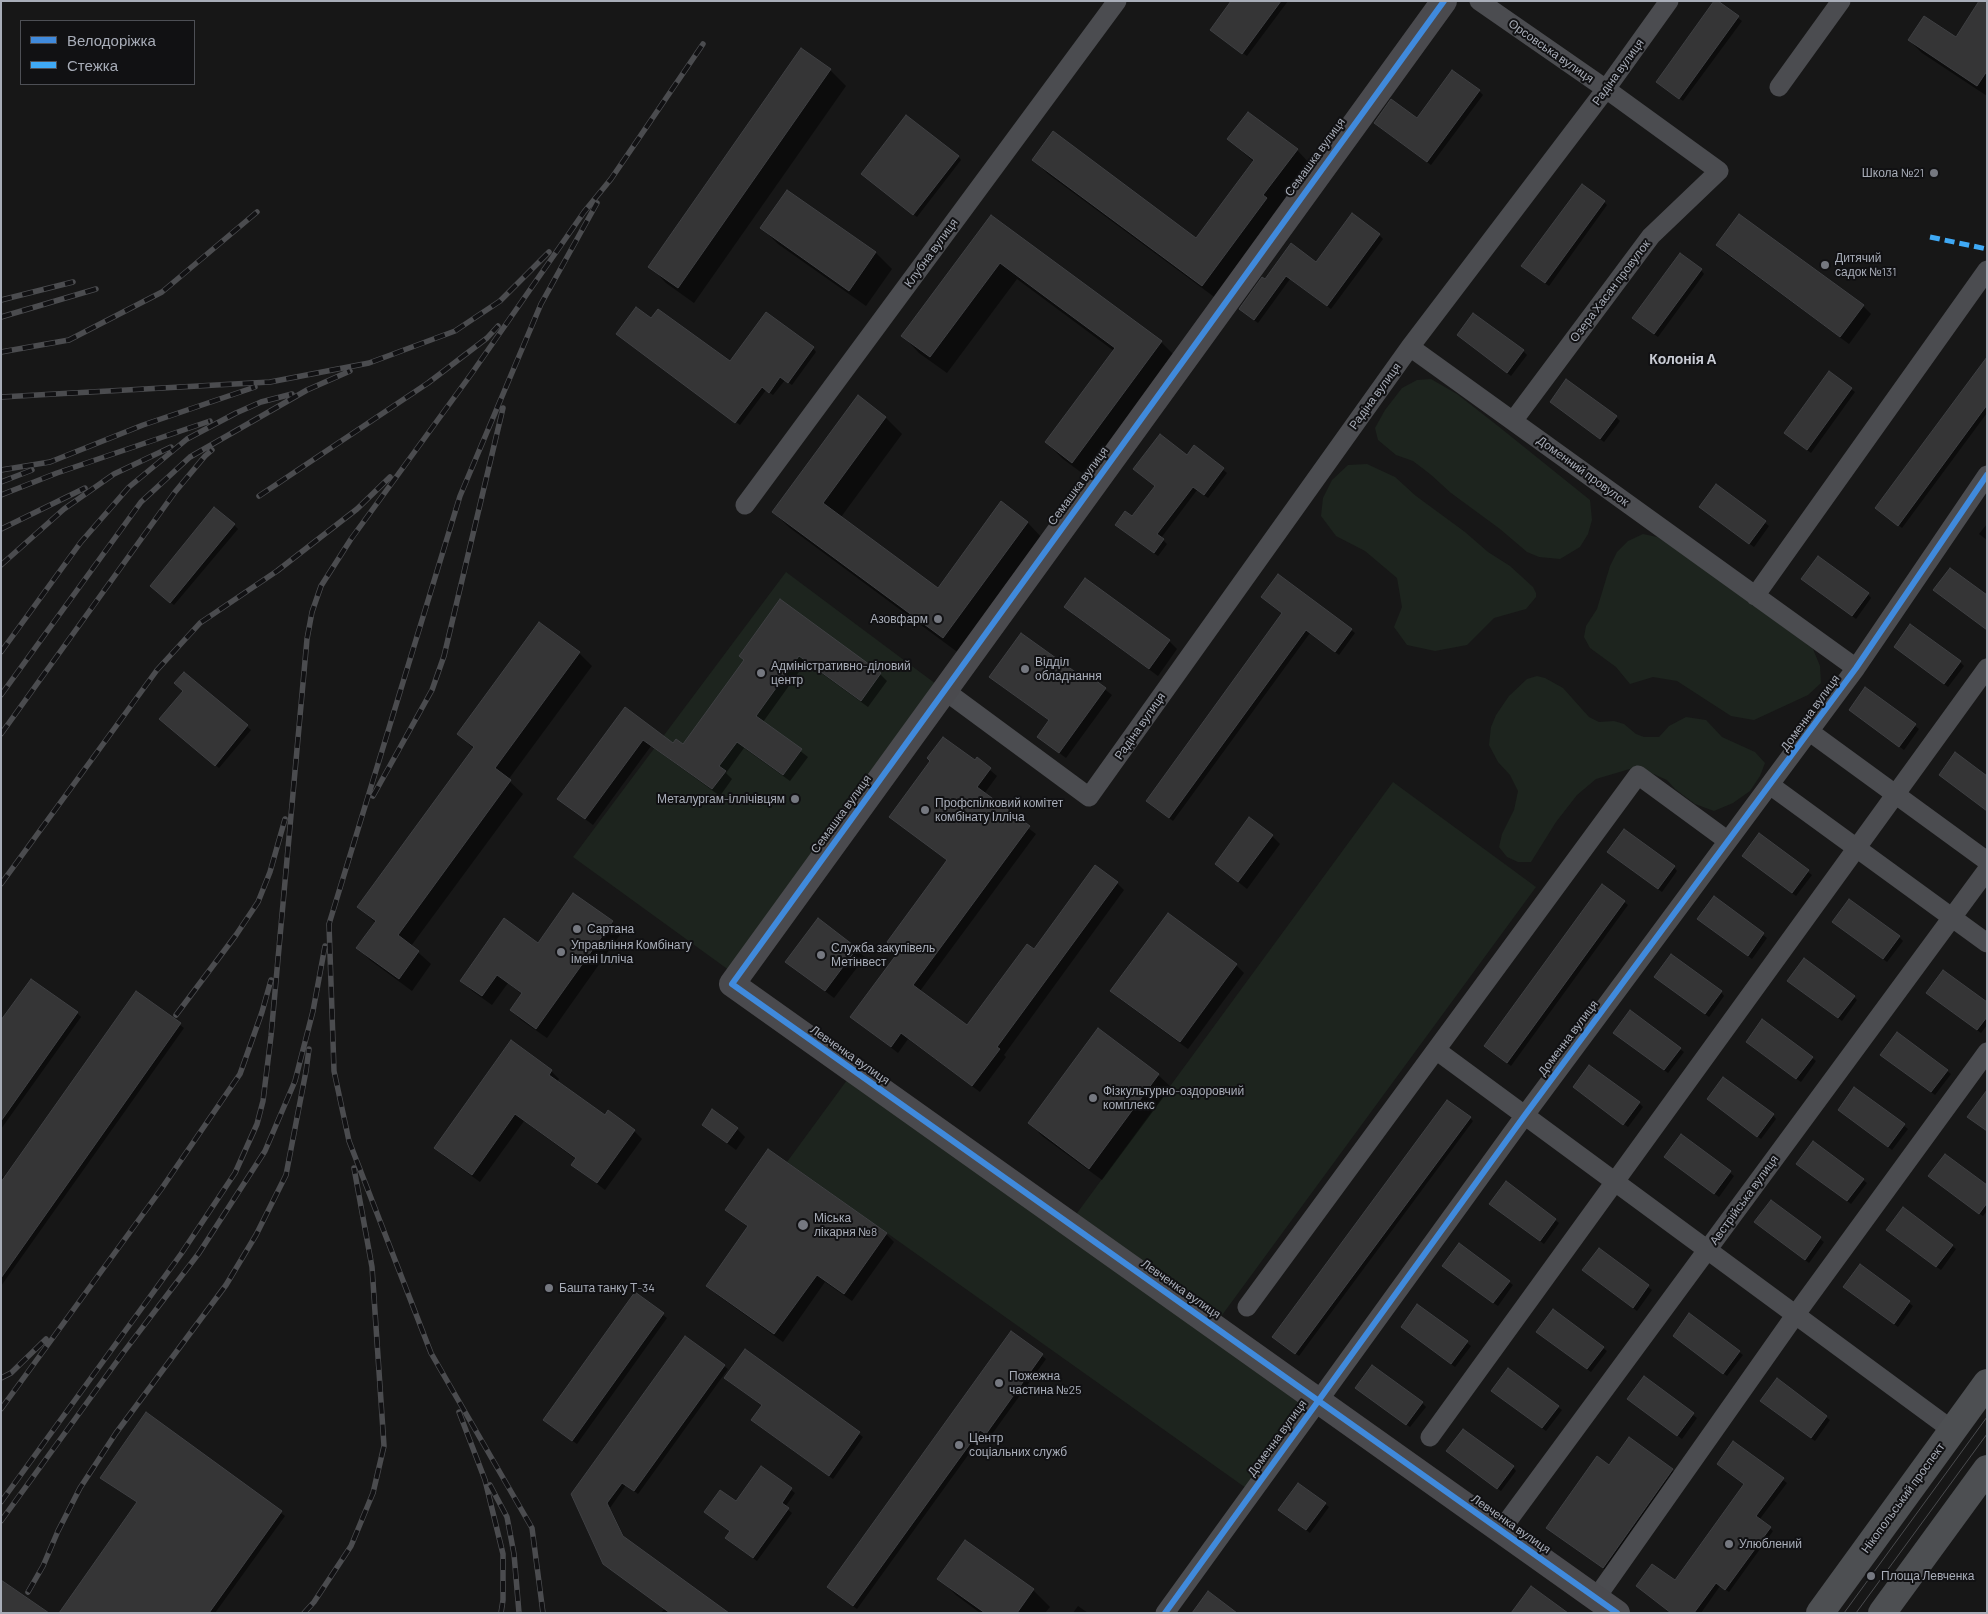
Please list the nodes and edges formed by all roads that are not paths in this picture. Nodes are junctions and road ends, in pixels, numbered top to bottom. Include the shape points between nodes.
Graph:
1 (1116, 1) edge
2 (1444, 1) edge
3 (1479, 1) edge
4 (1669, 1) edge
5 (1841, 1) edge
6 (1779, 87) dead end
7 (1606, 89) junction
8 (1718, 171) joint
9 (1987, 270) edge
10 (1410, 346) junction
11 (1513, 421) junction
12 (1987, 475) edge
13 (745, 505) dead end
14 (1755, 596) junction
15 (1856, 668) junction
16 (1987, 668) edge
17 (944, 690) junction
18 (1810, 732) junction
19 (1770, 785) junction
20 (1896, 794) junction
21 (1728, 841) junction
22 (1857, 848) junction
23 (1987, 861) edge
24 (1987, 870) edge
25 (1952, 917) junction
26 (1987, 943) edge
27 (732, 984) joint
28 (1436, 1050) junction
29 (1987, 1052) edge
30 (1525, 1115) junction
31 (1615, 1182) junction
32 (1708, 1249) junction
33 (1247, 1307) dead end
34 (1796, 1314) junction
35 (1987, 1383) edge
36 (1318, 1400) junction
37 (1952, 1430) junction
38 (1430, 1437) dead end
39 (1987, 1469) edge
40 (1500, 1530) junction
41 (1606, 1606) edge
42 (1165, 1613) edge
43 (1820, 1613) edge
44 (1882, 1613) edge

1 - 13 street, Клубна вулиця
2 - 17 street, Семашка вулиця
3 - 7 street, Орсовська вулиця
4 - 7 street, Радіна вулиця
5 - 6 street
7 - 8 street, Орсовська вулиця
7 - 10 street, Радіна вулиця
8 - 11 street, Озера Хасан провулок via 1651,236
9 - 14 street
10 - 11 street, Доменний провулок
10 - 17 street, Радіна вулиця via 1089,797
11 - 14 street, Доменний провулок
12 - 15 street, Доменна вулиця
14 - 15 street, Доменний провулок
15 - 18 street, Доменна вулиця
16 - 20 street
17 - 27 street, Семашка вулиця
18 - 19 street, Доменна вулиця
18 - 20 street
19 - 21 street, Доменна вулиця
19 - 22 street
20 - 22 street
20 - 23 street
21 - 28 street via 1638,775
21 - 30 street, Доменна вулиця
22 - 25 street
22 - 31 street
24 - 25 street, Австрійська вулиця
25 - 26 street
25 - 32 street, Австрійська вулиця
27 - 36 street, Левченка вулиця
28 - 30 street
28 - 33 street
29 - 34 street
30 - 31 street
30 - 36 street, Доменна вулиця
31 - 32 street
31 - 38 street
32 - 34 street
32 - 40 street, Австрійська вулиця
34 - 37 street
34 - 41 street
35 - 37 main road, Нікопольський проспект
36 - 40 street, Левченка вулиця
36 - 42 street, Доменна вулиця
37 - 43 main road, Нікопольський проспект
39 - 44 main road
40 - 41 street, Левченка вулиця

